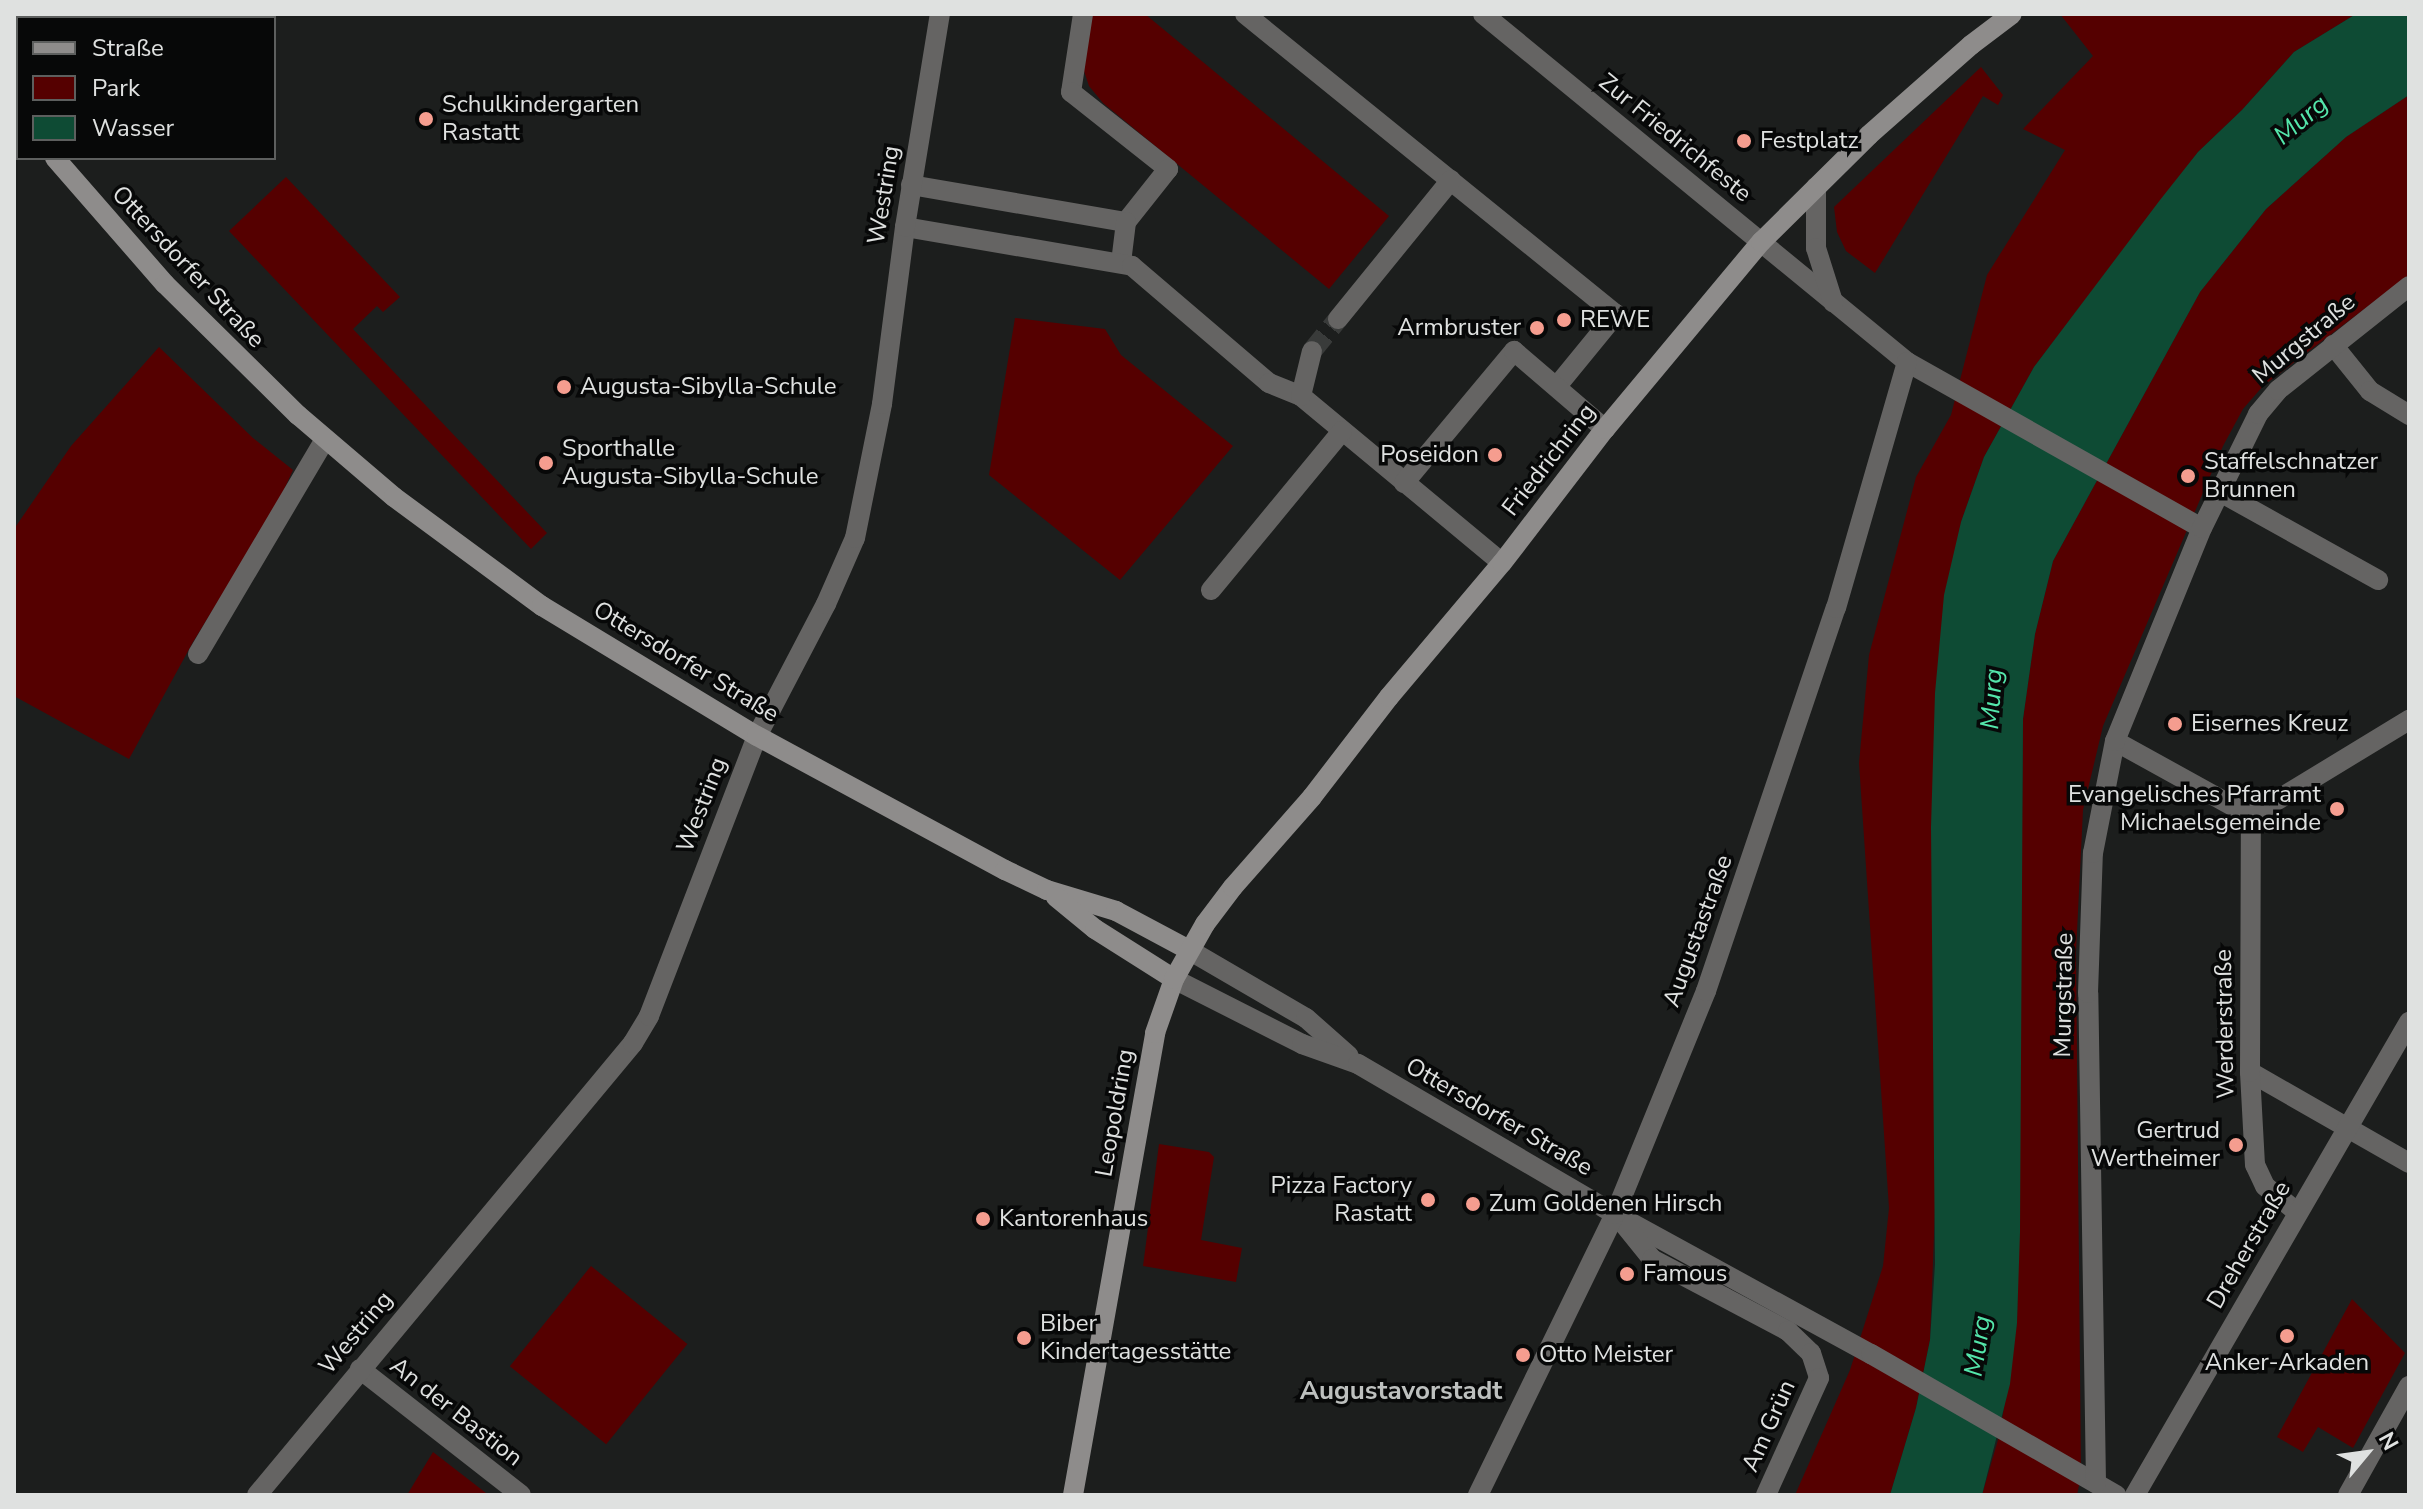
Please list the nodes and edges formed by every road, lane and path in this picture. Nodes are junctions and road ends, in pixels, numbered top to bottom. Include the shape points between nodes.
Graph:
1 (940, 14) edge
2 (1083, 14) edge
3 (1245, 14) edge
4 (1483, 14) edge
5 (2012, 14) edge
6 (57, 160) edge
7 (1451, 180) junction
8 (911, 185) junction
9 (1816, 187) junction
10 (1126, 222) junction
11 (905, 227) junction
12 (1761, 242) junction
13 (1121, 263) junction
14 (2409, 286) edge
15 (1833, 302) junction
16 (1338, 319) tunnel mouth
17 (2333, 345) junction
18 (1312, 351) tunnel mouth
19 (1907, 362) junction
20 (1557, 386) junction
21 (1301, 396) junction
22 (2409, 415) edge
23 (1605, 429) junction
24 (1342, 431) junction
25 (325, 439) junction
26 (1404, 483) junction
27 (2220, 492) junction
28 (2202, 528) junction
29 (1502, 563) junction
30 (2378, 580) dead end
31 (1211, 590) dead end
32 (198, 654) dead end
33 (2409, 720) edge
34 (757, 736) junction
35 (2115, 741) junction
36 (2251, 816) junction
37 (1047, 890) junction
38 (1189, 950) junction
39 (1174, 979) junction
40 (2409, 1022) edge
41 (1358, 1064) junction
42 (2250, 1072) junction
43 (2347, 1127) junction
44 (2409, 1163) edge
45 (1615, 1214) junction
46 (2295, 1216) junction
47 (360, 1369) junction
48 (1819, 1378) joint
49 (2409, 1386) edge
50 (2096, 1483) junction
51 (257, 1495) edge
52 (521, 1495) edge
53 (1073, 1495) edge
54 (1478, 1495) edge
55 (1766, 1495) edge
56 (2115, 1495) edge
57 (2135, 1495) edge
58 (2348, 1495) edge

1 - 8 street, Westring
2 - 10 street via 1071,92 1168,169
3 - 7 street
4 - 12 street, Zur Friedrichfeste
5 - 9 main road, Friedrichring
6 - 25 main road, Ottersdorfer Straße via 165,284
7 - 16 street
7 - 20 street via 1616,314
8 - 10 street
8 - 11 street, Westring
9 - 12 main road, Friedrichring
9 - 15 street via 1816,248
10 - 13 street
11 - 13 street
11 - 34 street, Westring via 882,404 855,538
12 - 15 street, Zur Friedrichfeste
12 - 23 main road, Friedrichring
13 - 21 street via 1132,266 1269,383
14 - 17 street, Murgstraße
15 - 19 street, Zur Friedrichfeste
17 - 22 street via 2370,391
17 - 27 street, Murgstraße via 2278,390 2258,414
18 - 21 street
19 - 28 street, Zur Friedrichfeste
19 - 45 street, Augustastraße via 1836,608 1772,800 1706,991
20 - 23 street
20 - 26 street via 1514,351
21 - 24 street
23 - 29 main road, Friedrichring
24 - 26 street
24 - 31 street
25 - 32 street
25 - 34 main road, Ottersdorfer Straße via 542,606
26 - 29 street
27 - 28 street, Murgstraße
27 - 30 street
28 - 35 street, Murgstraße
29 - 38 main road, Friedrichring via 1233,887
33 - 36 street
34 - 37 main road, Ottersdorfer Straße
34 - 47 street, Westring via 649,1016 633,1043
35 - 36 street
35 - 50 street, Murgstraße via 2093,853 2088,993
36 - 42 street, Werderstraße
37 - 38 main road, Ottersdorfer Straße via 1116,911
37 - 39 main road, Ottersdorfer Straße via 1095,929
38 - 39 main road, Friedrichring
38 - 41 street, Ottersdorfer Straße via 1306,1018
39 - 41 street, Ottersdorfer Straße via 1302,1044
39 - 53 main road, Leopoldring via 1155,1033
40 - 43 street, Dreherstraße
41 - 45 street, Ottersdorfer Straße
42 - 43 street
42 - 46 street, Werderstraße via 2258,1177
43 - 44 street
43 - 46 street, Dreherstraße
45 - 48 street, Ottersdorfer Straße via 1652,1259 1801,1341 1817,1364
45 - 50 street, Ottersdorfer Straße
45 - 54 street, Augustastraße
46 - 57 street, Dreherstraße
47 - 51 street, Westring
47 - 52 street, An der Bastion
48 - 55 street, Am Grün
49 - 58 street
50 - 56 street, Ottersdorfer Straße

